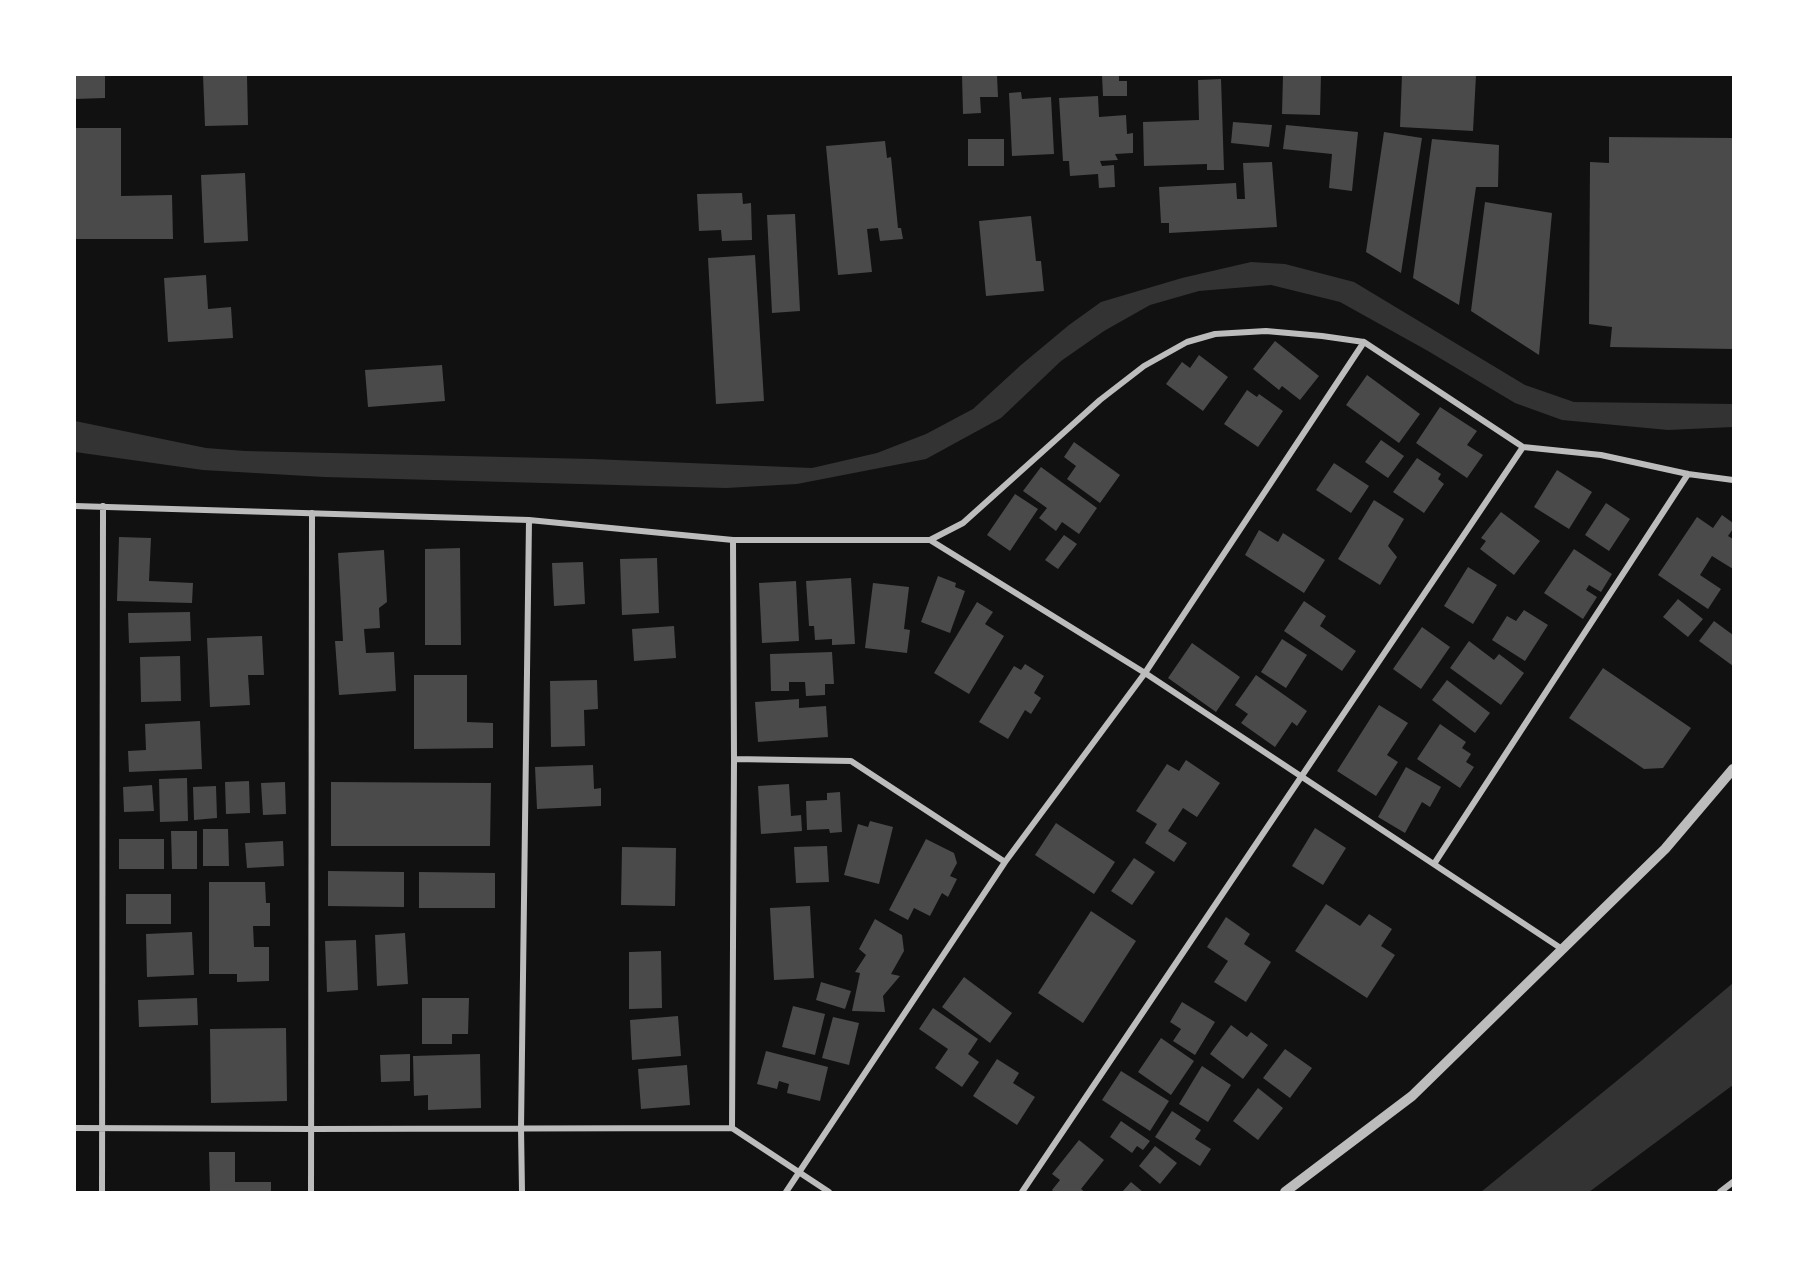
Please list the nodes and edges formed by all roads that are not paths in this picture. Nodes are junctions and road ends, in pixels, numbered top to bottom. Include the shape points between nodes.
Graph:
1 (1364, 342) junction
2 (1523, 447) junction
3 (1688, 474) junction
4 (1733, 480) edge
5 (75, 506) edge
6 (103, 506) junction
7 (312, 513) junction
8 (529, 520) junction
9 (733, 540) junction
10 (930, 540) junction
11 (1145, 673) junction
12 (734, 759) junction
13 (1733, 769) edge
14 (1301, 777) junction
15 (1005, 862) junction
16 (1434, 864) junction
17 (1562, 949) junction
18 (75, 1128) edge
19 (102, 1128) junction
20 (521, 1128) junction
21 (732, 1128) junction
22 (311, 1129) junction
23 (800, 1173) junction
24 (1733, 1182) edge
25 (102, 1192) edge
26 (311, 1192) edge
27 (522, 1192) edge
28 (786, 1192) edge
29 (829, 1192) edge
30 (1022, 1192) edge
31 (1285, 1192) edge
32 (1720, 1192) edge

1 - 2 street
1 - 10 street via 1266,331 1215,334 1187,342 1144,366 1092,407 963,523
1 - 11 street
2 - 3 street via 1601,455
2 - 14 street
3 - 4 street
3 - 16 street
5 - 6 street
6 - 7 street
6 - 19 street
7 - 8 street
7 - 22 street
8 - 9 street
8 - 20 street
9 - 10 street
9 - 12 street
10 - 11 street
11 - 14 street
11 - 15 street
12 - 15 street via 851,761
12 - 21 street
13 - 17 street via 1665,849
14 - 16 street
14 - 30 street
15 - 23 street
16 - 17 street
17 - 31 street via 1412,1096
18 - 19 street
19 - 22 street
19 - 25 street
20 - 21 street
20 - 22 street
20 - 27 street
21 - 23 street
22 - 26 street
23 - 28 street
23 - 29 street
24 - 32 street

